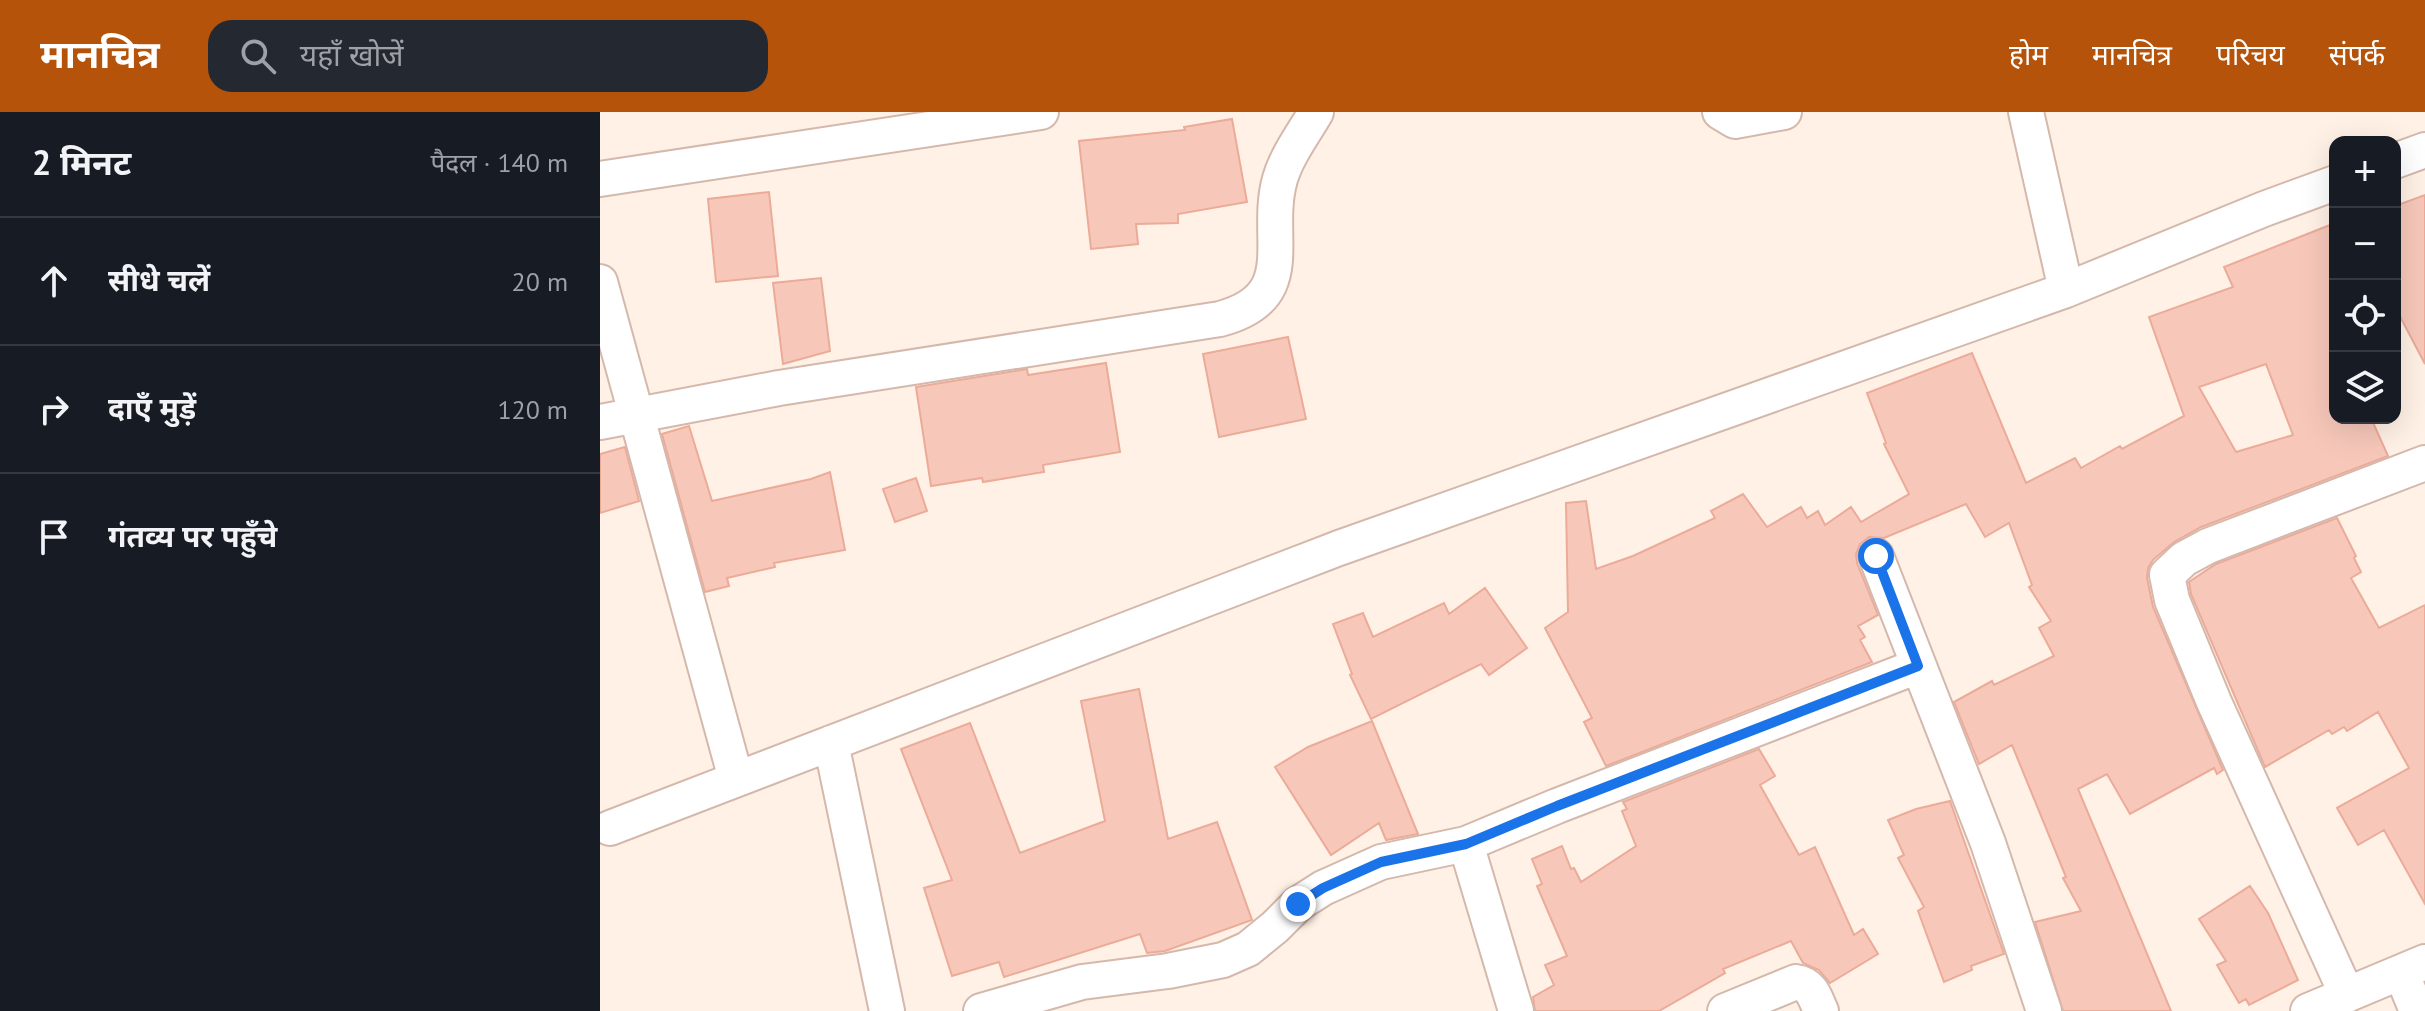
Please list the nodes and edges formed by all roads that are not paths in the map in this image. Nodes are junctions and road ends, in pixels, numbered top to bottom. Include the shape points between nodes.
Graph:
1 (1041, 112) edge
2 (1316, 112) edge
3 (1720, 112) edge
4 (1784, 112) edge
5 (2026, 112) edge
6 (2425, 150) edge
7 (2401, 159) edge
8 (600, 179) edge
9 (2329, 185) edge
10 (2066, 290) junction
11 (602, 298) edge
12 (636, 413) junction
13 (600, 422) edge
14 (2425, 463) edge
15 (1876, 556) dead end
16 (1918, 666) junction
17 (831, 743) junction
18 (736, 779) junction
19 (610, 828) dead end
20 (1466, 844) junction
21 (2413, 967) edge
22 (2347, 995) junction
23 (887, 1011) edge
24 (981, 1011) edge
25 (1516, 1011) edge
26 (1725, 1011) edge
27 (1821, 1011) edge
28 (2044, 1011) edge
29 (2308, 1011) edge
30 (2417, 1011) edge

1 - 8 street
2 - 12 street via 1280,178 1271,285 1240,314
3 - 4 street via 1735,121
5 - 10 street
6 - 7 street
9 - 10 street
10 - 17 street via 1339,548
11 - 12 street
12 - 13 street
12 - 18 street
14 - 22 street via 2208,546 2167,575 2214,702
15 - 16 street
16 - 20 street
16 - 28 street via 1988,843
17 - 18 street
17 - 23 street
18 - 19 street
20 - 24 street via 1381,862 1323,888 1248,949 1223,960 1082,982
20 - 25 street
21 - 22 street
21 - 30 street
22 - 29 street
26 - 27 street via 1796,982 1810,988

